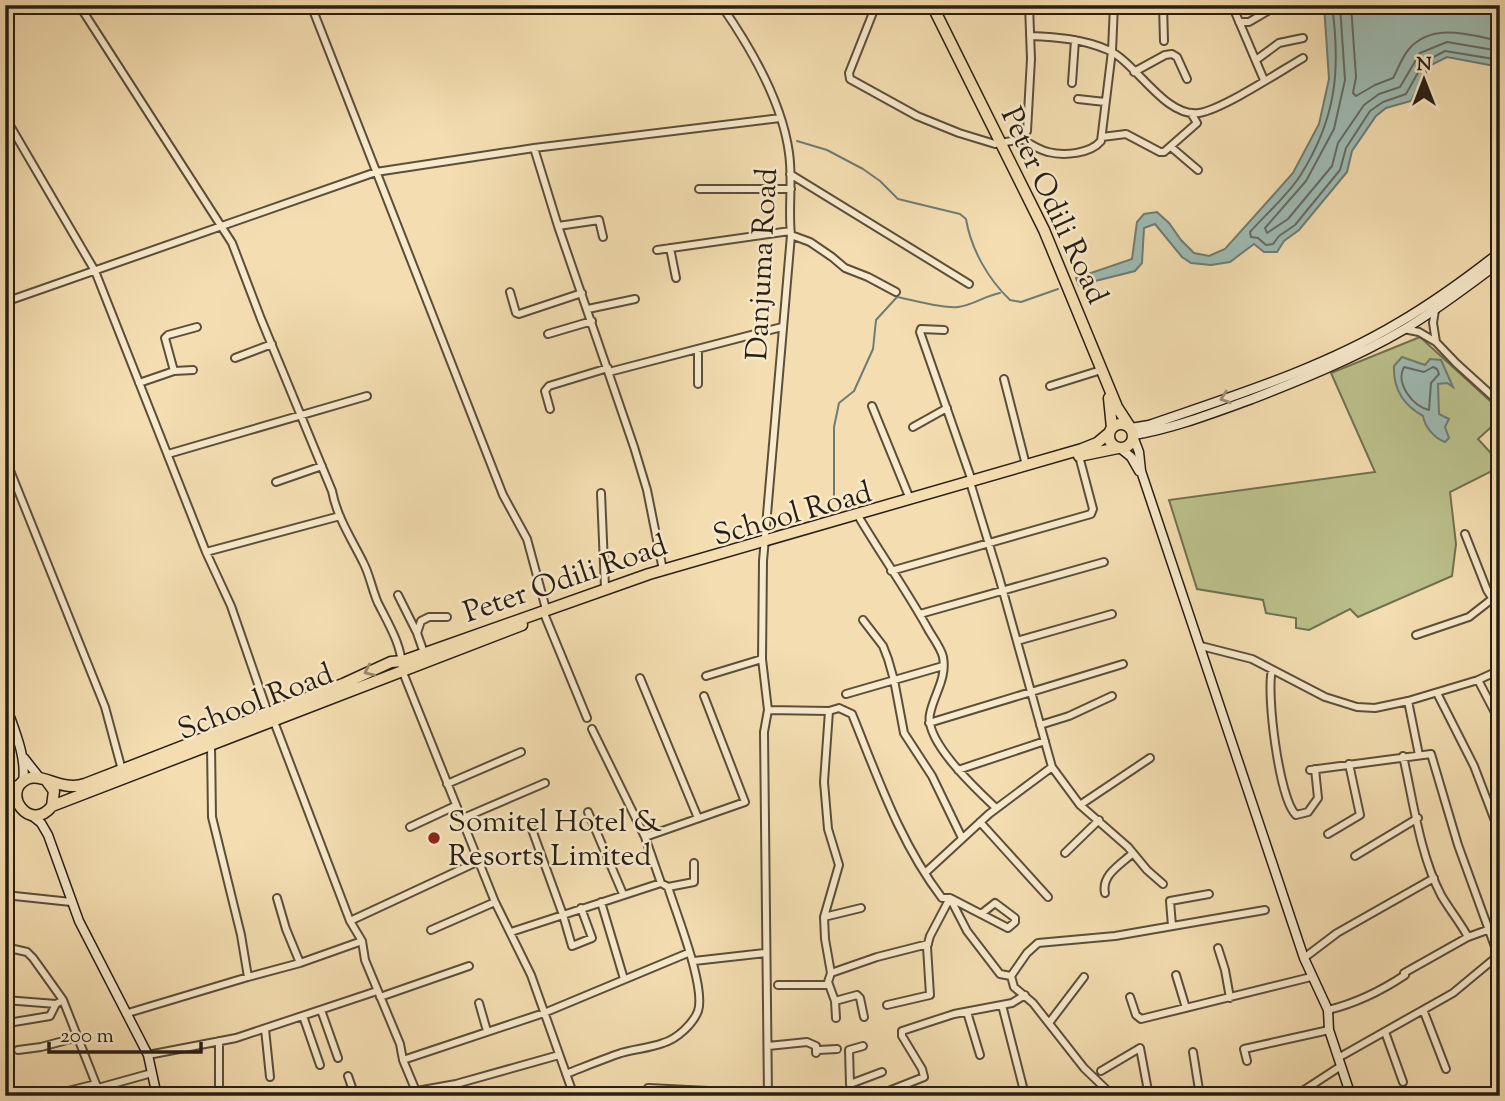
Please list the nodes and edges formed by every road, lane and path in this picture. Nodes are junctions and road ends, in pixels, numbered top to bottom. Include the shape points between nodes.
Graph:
1 (79, 5) edge
2 (311, 5) edge
3 (721, 5) edge
4 (876, 5) edge
5 (924, 5) edge
6 (932, 5) edge
7 (1029, 5) edge
8 (1114, 5) edge
9 (1187, 5) edge
10 (1232, 5) edge
11 (1278, 5) edge
12 (1163, 7) edge
13 (1239, 22) junction
14 (1030, 36) junction
15 (1303, 38) dead end
16 (1075, 40) junction
17 (1164, 41) dead end
18 (1112, 51) junction
19 (1303, 58) dead end
20 (1256, 60) junction
21 (1134, 72) junction
22 (1187, 79) dead end
23 (1264, 80) junction
24 (1072, 83) dead end
25 (1077, 99) dead end
26 (1105, 102) junction
27 (1191, 113) junction
28 (5, 117) edge
29 (780, 118) junction
30 (1102, 137) junction
31 (1022, 139) junction
32 (998, 144) junction
33 (1171, 147) junction
34 (534, 148) junction
35 (1198, 170) dead end
36 (376, 172) junction
37 (790, 174) junction
38 (699, 189) dead end
39 (791, 189) junction
40 (223, 225) junction
41 (558, 226) junction
42 (790, 233) junction
43 (603, 237) dead end
44 (670, 248) junction
45 (657, 250) dead end
46 (1500, 252) edge
47 (1500, 262) edge
48 (95, 271) junction
49 (676, 278) dead end
50 (969, 284) dead end
51 (510, 292) dead end
52 (897, 292) dead end
53 (582, 293) junction
54 (635, 299) dead end
55 (5, 302) edge
56 (588, 309) junction
57 (1435, 310) junction
58 (592, 321) junction
59 (197, 327) dead end
60 (782, 327) junction
61 (1404, 329) junction
62 (944, 330) dead end
63 (548, 334) dead end
64 (1436, 342) junction
65 (272, 344) junction
66 (698, 349) junction
67 (235, 358) dead end
68 (193, 369) dead end
69 (608, 370) junction
70 (174, 371) junction
71 (1098, 371) junction
72 (1004, 379) dead end
73 (139, 383) junction
74 (698, 384) dead end
75 (1050, 386) dead end
76 (367, 396) dead end
77 (1500, 403) edge
78 (872, 406) dead end
79 (947, 408) junction
80 (550, 409) dead end
81 (302, 416) junction
82 (913, 427) dead end
83 (1110, 431) junction
84 (1132, 432) junction
85 (1119, 448) junction
86 (167, 454) junction
87 (1079, 456) junction
88 (5, 458) edge
89 (1026, 465) junction
90 (322, 466) junction
91 (1145, 478) junction
92 (276, 481) dead end
93 (971, 483) junction
94 (601, 493) dead end
95 (910, 499) junction
96 (340, 516) junction
97 (860, 519) junction
98 (1465, 534) dead end
99 (766, 543) junction
100 (989, 543) junction
101 (206, 552) junction
102 (1104, 562) dead end
103 (663, 570) junction
104 (891, 571) junction
105 (605, 588) junction
106 (1003, 592) junction
107 (398, 596) dead end
108 (1492, 599) junction
109 (1500, 610) edge
110 (546, 612) junction
111 (920, 614) junction
112 (1112, 614) dead end
113 (447, 617) dead end
114 (863, 620) dead end
115 (417, 633) junction
116 (1416, 635) dead end
117 (1017, 641) junction
118 (1201, 646) junction
119 (424, 653) junction
120 (762, 659) junction
121 (1123, 664) dead end
122 (402, 666) junction
123 (943, 666) junction
124 (1272, 670) junction
125 (1500, 670) edge
126 (706, 676) dead end
127 (640, 678) dead end
128 (894, 680) junction
129 (1478, 680) junction
130 (1031, 692) junction
131 (1437, 692) junction
132 (846, 694) dead end
133 (704, 695) dead end
134 (1112, 696) dead end
135 (1408, 701) junction
136 (5, 703) edge
137 (768, 710) junction
138 (829, 711) junction
139 (271, 716) junction
140 (587, 718) dead end
141 (1500, 722) edge
142 (929, 723) junction
143 (1040, 725) junction
144 (592, 729) dead end
145 (1045, 741) junction
146 (211, 745) junction
147 (521, 752) dead end
148 (21, 754) junction
149 (1419, 755) junction
150 (1403, 756) junction
151 (1150, 758) dead end
152 (1349, 764) junction
153 (1052, 767) junction
154 (122, 770) junction
155 (958, 770) junction
156 (43, 778) junction
157 (21, 783) junction
158 (545, 783) dead end
159 (447, 784) junction
160 (5, 795) edge
161 (5, 802) edge
162 (1080, 805) junction
163 (456, 806) junction
164 (51, 808) junction
165 (996, 808) junction
166 (21, 809) junction
167 (588, 813) dead end
168 (31, 815) junction
169 (698, 818) junction
170 (1418, 818) junction
171 (461, 819) junction
172 (1099, 820) junction
173 (980, 822) junction
174 (530, 824) dead end
175 (410, 827) dead end
176 (1328, 834) dead end
177 (1500, 834) edge
178 (48, 835) junction
179 (645, 837) junction
180 (962, 838) junction
181 (1065, 853) dead end
182 (1133, 853) junction
183 (1354, 856) dead end
184 (479, 861) junction
185 (694, 863) dead end
186 (925, 873) junction
187 (1434, 878) junction
188 (1163, 884) dead end
189 (665, 885) junction
190 (1105, 893) dead end
191 (623, 894) junction
192 (1209, 894) dead end
193 (5, 895) edge
194 (1048, 897) dead end
195 (278, 898) dead end
196 (950, 898) junction
197 (71, 902) junction
198 (495, 902) junction
199 (601, 902) junction
200 (581, 908) junction
201 (860, 908) dead end
202 (1265, 910) dead end
203 (981, 914) junction
204 (564, 915) junction
205 (824, 917) junction
206 (350, 921) junction
207 (1172, 926) junction
208 (1490, 929) junction
209 (431, 930) dead end
210 (511, 932) junction
211 (1468, 937) junction
212 (362, 941) junction
213 (928, 944) junction
214 (5, 947) edge
215 (1218, 948) dead end
216 (688, 953) junction
217 (765, 953) junction
218 (1499, 955) edge
219 (1304, 958) junction
220 (694, 961) junction
221 (300, 963) junction
222 (469, 966) dead end
223 (831, 973) junction
224 (1177, 975) dead end
225 (1011, 976) junction
226 (248, 977) junction
227 (1084, 977) dead end
228 (1311, 977) junction
229 (624, 979) junction
230 (778, 985) dead end
231 (829, 985) junction
232 (379, 994) junction
233 (1025, 995) junction
234 (1130, 997) dead end
235 (1230, 998) junction
236 (5, 1000) edge
237 (63, 1000) junction
238 (835, 1001) junction
239 (479, 1003) dead end
240 (56, 1004) junction
241 (1002, 1004) junction
242 (887, 1005) dead end
243 (1186, 1008) junction
244 (321, 1010) junction
245 (1328, 1010) junction
246 (967, 1012) junction
247 (1424, 1012) junction
248 (128, 1013) junction
249 (544, 1013) junction
250 (303, 1016) junction
251 (864, 1017) dead end
252 (836, 1018) dead end
253 (14, 1022) dead end
254 (1049, 1023) junction
255 (265, 1029) junction
256 (1329, 1030) junction
257 (487, 1031) junction
258 (1385, 1032) junction
259 (78, 1037) junction
260 (219, 1041) junction
261 (768, 1046) junction
262 (863, 1046) dead end
263 (837, 1049) dead end
264 (18, 1050) dead end
265 (1193, 1052) dead end
266 (148, 1055) junction
267 (559, 1055) junction
268 (980, 1055) dead end
269 (338, 1058) dead end
270 (403, 1060) junction
271 (1247, 1061) dead end
272 (1339, 1062) junction
273 (320, 1065) dead end
274 (1446, 1069) dead end
275 (1101, 1072) dead end
276 (152, 1073) junction
277 (882, 1073) dead end
278 (566, 1074) junction
279 (348, 1076) dead end
280 (270, 1077) dead end
281 (1403, 1082) dead end
282 (96, 1084) junction
283 (850, 1084) junction
284 (648, 1088) dead end
285 (971, 1091) dead end
286 (1024, 1091) dead end
287 (219, 1094) edge
288 (417, 1094) edge
289 (768, 1095) edge
290 (48, 1096) edge
291 (157, 1096) edge
292 (355, 1096) edge
293 (574, 1096) edge
294 (854, 1096) edge
295 (876, 1096) edge
296 (959, 1096) edge
297 (1112, 1096) edge
298 (1149, 1096) edge
299 (1200, 1096) edge
300 (1295, 1096) edge
301 (1351, 1096) edge

1 - 40 street
2 - 36 street
3 - 29 street, Danjuma Road via 751,53
4 - 32 street via 850,79 917,116
5 - 32 main road, Peter Odili Road
6 - 32 main road, Peter Odili Road
7 - 14 street
8 - 18 street
9 - 12 street
10 - 13 street
11 - 13 street via 1249,22
12 - 17 street
13 - 20 street
14 - 16 street
14 - 31 street via 1029,110
15 - 20 street via 1279,43
16 - 18 street
16 - 24 street
18 - 21 street
18 - 26 street
19 - 23 street
20 - 23 street
21 - 22 street via 1172,54
21 - 27 street via 1164,99
23 - 27 street via 1226,102
25 - 26 street
26 - 30 street
27 - 33 street via 1197,123
28 - 48 street
29 - 34 street
29 - 37 street, Danjuma Road
30 - 31 street via 1091,150 1066,153 1049,153
30 - 33 street via 1126,134 1160,152
31 - 32 street
32 - 71 main road, Peter Odili Road
32 - 84 main road, Peter Odili Road via 1044,230 1117,407
33 - 35 street
34 - 36 street
34 - 41 street
36 - 40 street
36 - 110 street via 503,495 527,539
37 - 39 street, Danjuma Road
37 - 50 street
38 - 39 street
39 - 42 street, Danjuma Road
40 - 48 street
40 - 65 street
41 - 43 street via 599,220
41 - 53 street
42 - 44 street
42 - 52 street via 845,268
42 - 60 street, Danjuma Road
44 - 45 street
44 - 49 street
46 -> 84 street via 1397,323 1339,353
47 - 57 street
48 - 55 street
48 - 73 street
51 - 53 street via 519,314
53 - 56 street
54 - 56 street
56 - 58 street
57 - 61 street
57 - 64 street
58 - 63 street
58 - 69 street
59 - 70 street via 165,338
60 - 66 street
60 - 99 street, Danjuma Road
61 - 64 street
61 - 84 street via 1274,390 1191,421
62 - 79 street via 920,332
64 - 77 street
65 - 67 street
65 - 81 street
66 - 69 street
66 - 74 street
68 - 70 street
69 - 80 street via 549,386 545,391
69 - 103 street via 647,490
70 - 73 street
71 - 75 street
71 - 83 main road, Peter Odili Road via 1111,407
72 - 89 street
73 - 86 street
76 - 81 street
78 - 95 street
79 - 82 street
79 - 93 street
81 - 86 street
81 - 90 street
83 - 84 main road via 1119,424
83 - 85 main road via 1110,442
83 - 89 main road, Peter Odili Road via 1091,446
84 - 85 main road via 1129,446
84 - 91 street
85 - 87 main road, School Road
85 - 91 street
86 - 101 street
87 - 93 main road, School Road
87 - 100 street via 1091,514
88 - 154 street via 105,707
89 - 93 main road, Peter Odili Road
90 - 92 street
90 - 96 street
91 - 118 street
93 - 95 main road, Peter Odili Road
93 - 97 main road, School Road
93 - 100 street
94 - 105 street
95 - 99 main road, Peter Odili Road
96 - 101 street
96 - 122 street via 393,633
97 - 99 main road, School Road
97 - 104 street
98 - 108 street
99 - 103 main road, Peter Odili Road
99 - 110 main road, School Road
99 - 120 street, Danjuma Road
100 - 104 street
100 - 106 street
101 - 139 street
102 - 106 street
103 - 105 main road, Peter Odili Road
104 - 111 street
105 - 110 main road, Peter Odili Road
106 - 111 street
106 - 117 street
107 - 115 street
108 - 109 street
108 - 116 street via 1469,617
110 - 119 main road, Peter Odili Road
110 - 122 main road, School Road
110 - 140 street
111 - 123 street via 940,649
112 - 117 street
113 - 115 street via 421,621
114 - 128 street via 883,646
115 - 119 street
117 - 130 street
118 - 124 street via 1252,659
118 - 219 street
119 - 122 main road, Peter Odili Road
120 - 126 street
120 - 137 street, Danjuma Road
121 - 130 street
122 - 139 main road, School Road
122 - 159 street
123 - 128 street
123 - 142 street via 942,685
124 - 135 street via 1325,697 1357,707
124 - 152 street via 1269,690 1280,770 1292,812 1308,812 1318,798 1313,770
125 - 129 street
127 - 169 street
128 - 132 street
128 - 180 street via 904,733 932,776
129 - 131 street
129 - 141 street
130 - 142 street
130 - 143 street
131 - 135 street
131 - 177 street via 1474,766
133 - 169 street via 745,802
134 - 143 street
135 - 149 street
136 - 148 street
137 - 138 street
137 - 217 street, Danjuma Road via 764,732
138 - 186 street via 839,708 852,714 893,817
138 - 205 street via 824,782 828,829 839,865
139 - 146 main road, School Road
139 - 154 main road
139 - 206 street
142 - 155 street
143 - 145 street
144 - 179 street
145 - 153 street
145 - 155 street
146 - 164 main road, School Road
146 - 226 street via 212,817
147 - 159 street
148 - 156 street
148 - 157 street
149 - 150 street
149 - 208 street via 1432,755 1458,845
150 - 152 street
150 - 170 street
151 - 162 street
152 - 176 street via 1360,815
153 - 162 street
153 - 165 street
154 - 156 main road via 73,787
155 - 165 street
156 - 157 main road
156 - 164 main road via 54,791
157 - 160 main road
157 - 166 main road via 16,800
158 - 171 street
159 - 163 street
161 - 166 main road
162 - 172 street
163 - 171 street
163 - 175 street
164 - 168 main road
164 - 178 street
165 - 173 street
166 - 168 main road
167 - 191 street
168 - 178 street
169 - 179 street
170 - 183 street
170 - 187 street
171 - 184 street
172 - 181 street
172 - 182 street
173 - 180 street
173 - 194 street
174 - 204 street
178 - 197 street
179 - 189 street
180 - 186 street
182 - 188 street
182 - 190 street via 1108,876
184 - 198 street
184 - 206 street
185 - 189 street via 694,883
186 - 196 street via 942,898
187 - 211 street
187 - 219 street via 1337,933
189 - 191 street
189 - 216 street
191 - 199 street
192 - 207 street via 1170,901
193 - 197 street
195 - 221 street
196 - 203 street
196 - 213 street
196 - 225 street via 967,932 1000,974
197 - 248 street
198 - 209 street
198 - 210 street
199 - 200 street
199 - 229 street
200 - 204 street
200 - 204 street via 592,938 572,946
201 - 205 street
202 - 207 street
203 - 203 street via 998,903 1015,922 1008,928
204 - 210 street
205 - 223 street
206 - 212 street
207 - 225 street via 1038,943
208 - 211 street
208 - 218 street
210 - 249 street
211 - 245 street via 1379,993
212 - 221 street
212 - 232 street
213 - 223 street
213 - 242 street via 930,995
214 - 237 street via 27,952
215 - 235 street
216 - 220 street
216 - 229 street
217 - 220 street
217 - 261 street, Danjuma Road
218 - 247 street
219 - 228 street
220 - 278 street via 699,1010 675,1038
221 - 226 street
222 - 232 street
223 - 231 street
224 - 243 street
225 - 233 street via 1014,987
226 - 248 street
227 - 254 street
228 - 235 street
228 - 245 street
229 - 249 street
230 - 231 street
231 - 238 street
232 - 244 street
232 - 270 street
233 - 241 street
233 - 254 street
234 - 243 street via 1141,1019
235 - 243 street
236 - 240 street
237 - 240 street
237 - 259 street
238 - 251 street via 856,995
238 - 252 street
239 - 257 street
240 - 253 street via 50,1016
241 - 246 street
241 - 286 street
244 - 250 street
244 - 269 street
245 - 256 street
246 - 268 street
246 - 295 street via 902,1031 924,1077
247 - 258 street
247 - 274 street
248 - 266 street
249 - 257 street
249 - 267 street
250 - 255 street
250 - 273 street
254 - 297 street
255 - 260 street
255 - 280 street
256 - 271 street via 1244,1049
256 - 272 street
257 - 270 street
258 - 272 street
258 - 281 street
259 - 264 street
259 - 282 street
260 - 266 street
260 - 287 street
261 - 263 street via 807,1042 813,1043 816,1053
261 - 289 street, Danjuma Road
262 - 283 street via 849,1050
265 - 299 street
266 - 276 street
267 - 278 street
267 - 288 street
270 - 288 street
272 - 300 street
272 - 301 street
275 - 298 street via 1140,1048
276 - 282 street via 98,1088
276 - 291 street
277 - 283 street
278 - 293 street
279 - 292 street
282 - 290 street
283 - 294 street
284 - 289 street
285 - 296 street

